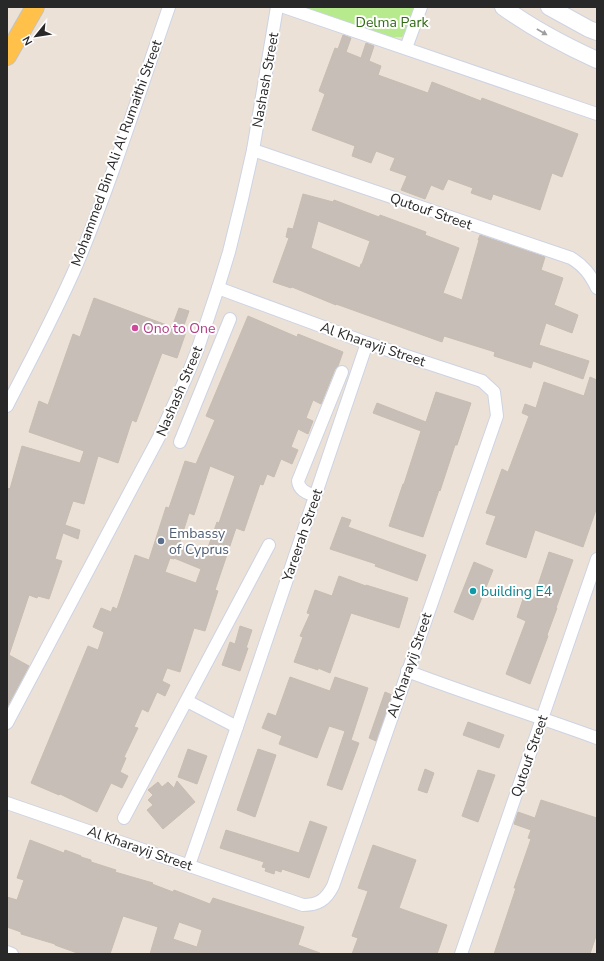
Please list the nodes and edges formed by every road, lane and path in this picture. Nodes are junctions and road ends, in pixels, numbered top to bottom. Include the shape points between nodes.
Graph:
1 (35, 7) edge
2 (169, 7) edge
3 (277, 7) edge
4 (284, 7) edge
5 (421, 7) edge
6 (503, 7) edge
7 (549, 7) edge
8 (597, 32) edge
9 (406, 48) junction
10 (7, 56) edge
11 (597, 60) edge
12 (597, 114) edge
13 (253, 150) junction
14 (218, 288) junction
15 (597, 288) edge
16 (230, 319) dead end
17 (367, 343) junction
18 (189, 371) junction
19 (342, 372) dead end
20 (206, 378) junction
21 (7, 406) edge
22 (327, 408) junction
23 (342, 418) junction
24 (180, 442) dead end
25 (315, 496) junction
26 (269, 545) dead end
27 (597, 559) edge
28 (407, 671) junction
29 (186, 701) junction
30 (542, 718) junction
31 (7, 723) edge
32 (237, 727) junction
33 (597, 738) edge
34 (7, 803) edge
35 (124, 818) dead end
36 (188, 865) junction
37 (7, 952) edge
38 (12, 954) edge
39 (461, 954) edge

1 - 10 main road
2 - 21 street, Mohammed Bin Ali Al Rumaithi Street via 100,206 50,322
3 - 13 street, Nashash Street
4 - 9 street
5 - 9 street
6 -> 11 main road via 538,30
7 - 8 main road
9 - 12 street
13 - 14 street, Nashash Street
13 - 15 street, Qutouf Street via 567,257 587,271
14 - 17 street, Al Kharayij Street
14 - 18 street, Nashash Street
16 - 20 street
17 - 23 street, Yareerah Street
17 - 28 street, Al Kharayij Street via 482,381 494,392 497,416
18 - 20 street
18 - 31 street, Nashash Street via 159,437
19 - 22 street
20 - 24 street
22 - 23 street
22 - 25 street via 298,481 301,489
23 - 25 street, Yareerah Street
25 - 32 street, Yareerah Street
26 - 29 street, Yareerah Street
27 - 30 street, Qutouf Street
28 - 30 street
28 - 36 street, Al Kharayij Street via 330,893 318,903 302,905
29 - 32 street
29 - 35 street, Yareerah Street
30 - 33 street
30 - 39 street, Qutouf Street
32 - 36 street, Yareerah Street
34 - 36 street, Al Kharayij Street
37 - 38 street

